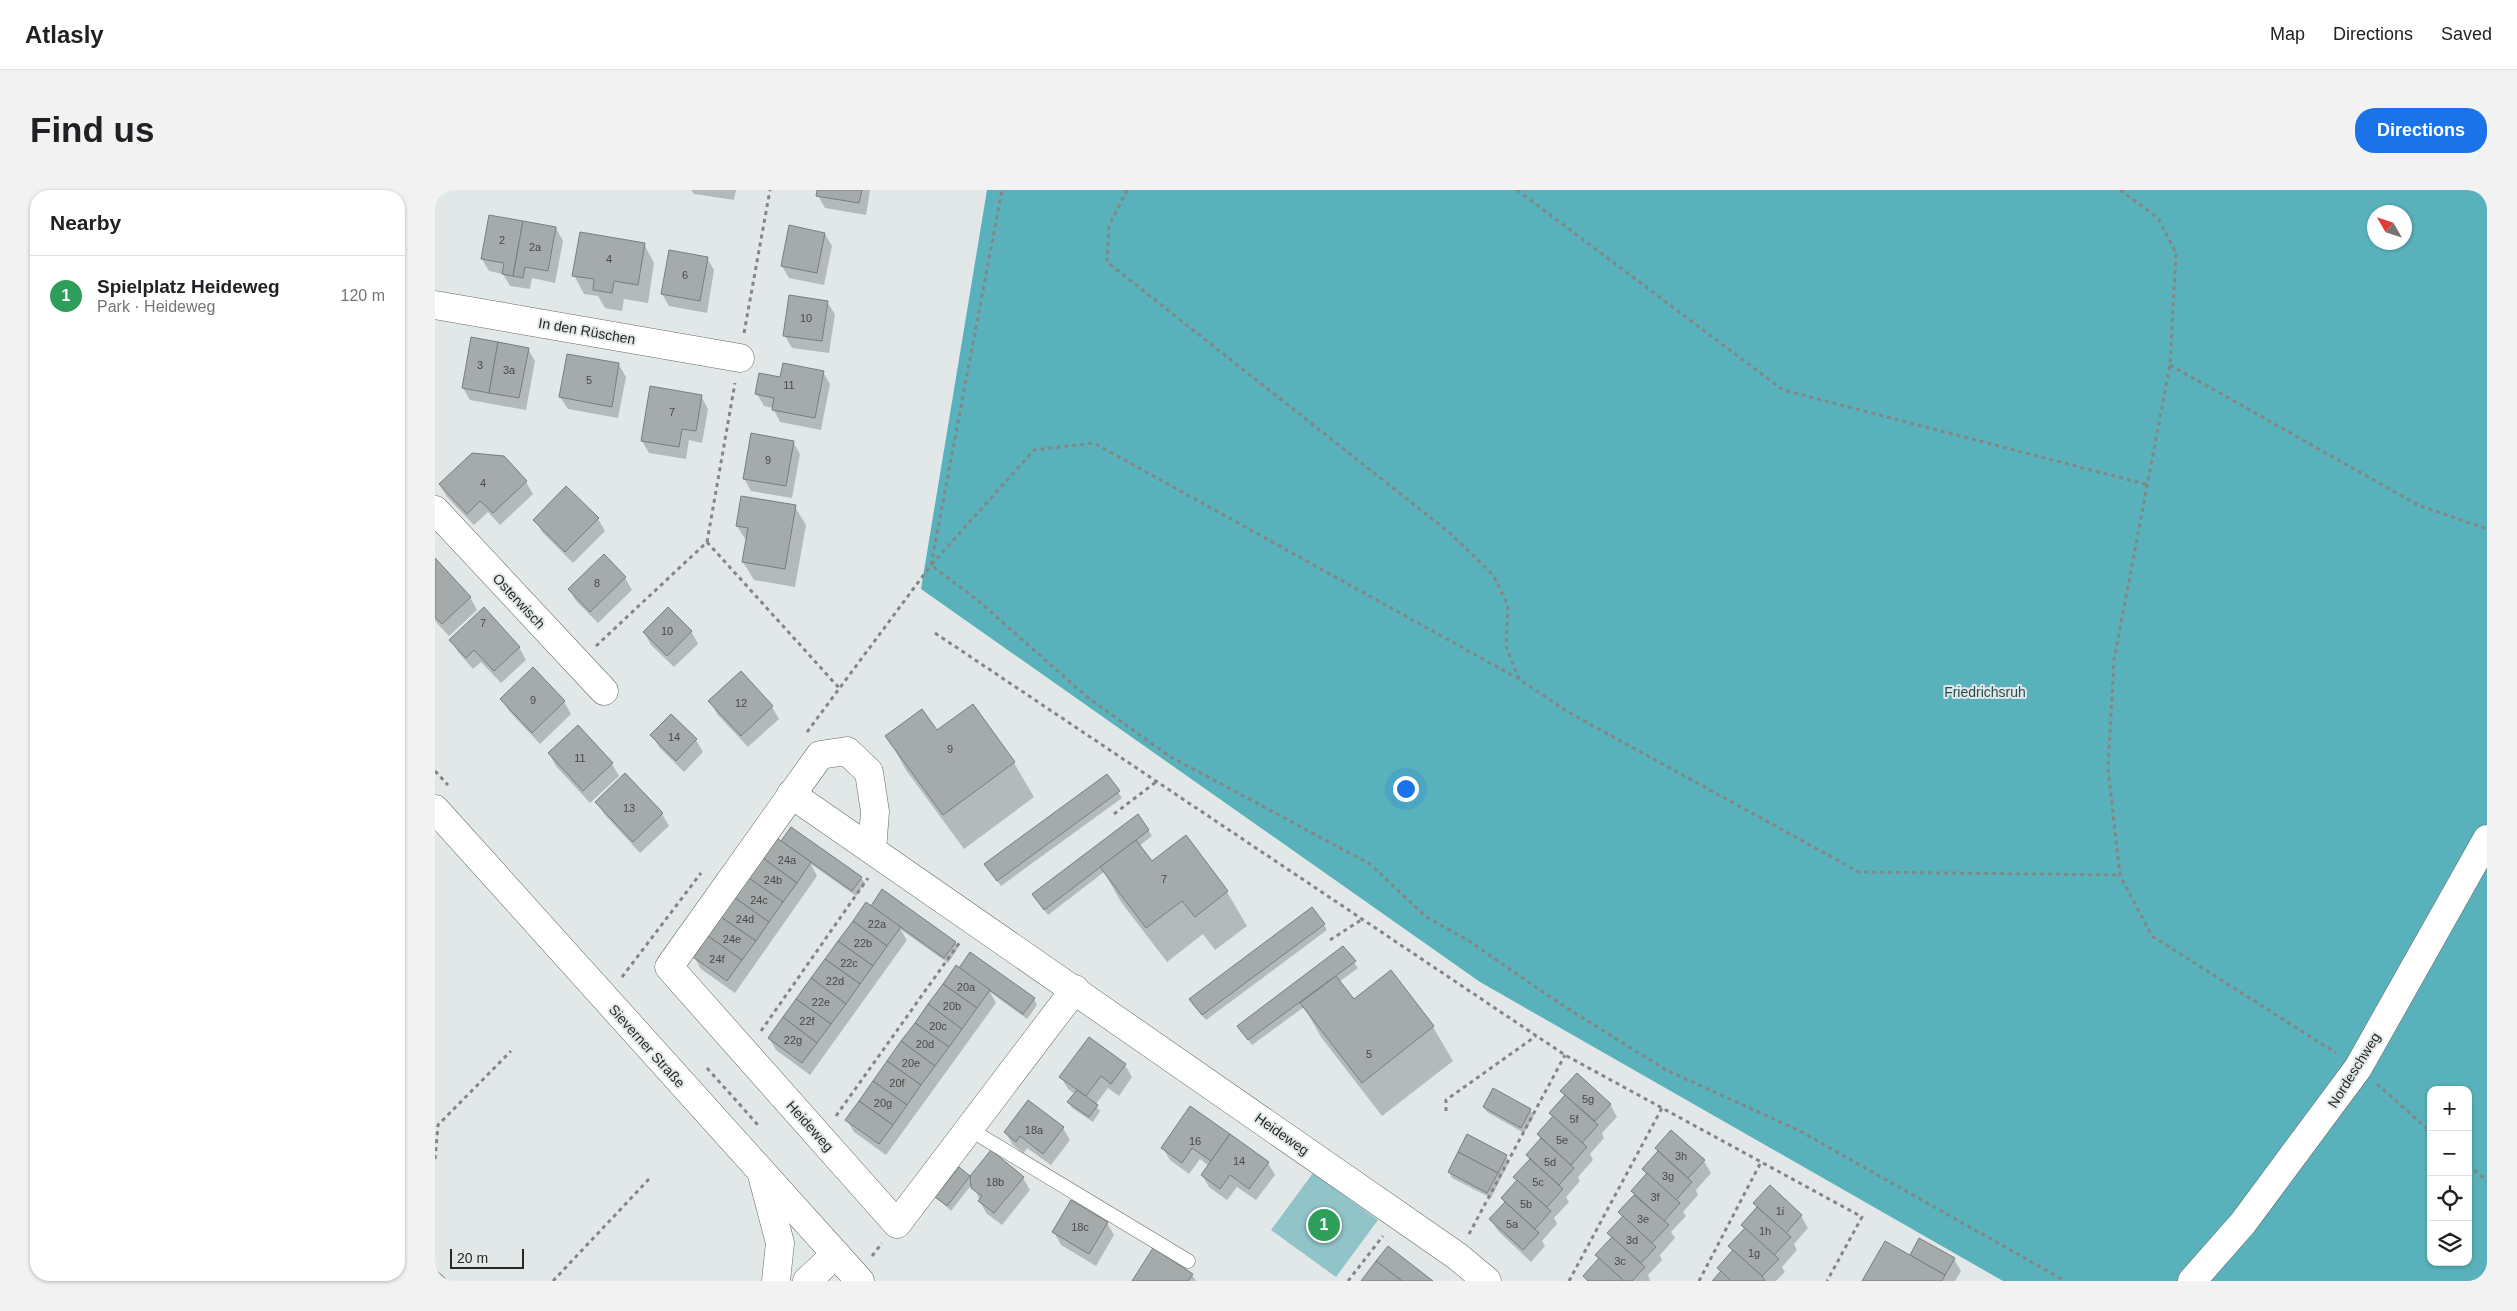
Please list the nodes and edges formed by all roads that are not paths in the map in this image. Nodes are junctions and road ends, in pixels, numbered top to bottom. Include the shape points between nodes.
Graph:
1 (435, 305) edge
2 (740, 358) road end
3 (435, 510) edge
4 (604, 691) dead end
5 (791, 794) junction
6 (435, 809) edge
7 (2487, 839) edge
8 (878, 854) junction
9 (1075, 989) junction
10 (969, 1130) junction
11 (761, 1171) junction
12 (836, 1254) junction
13 (1189, 1261) dead end
14 (856, 1279) edge
15 (776, 1281) edge
16 (807, 1281) edge
17 (1487, 1281) edge
18 (2192, 1281) edge

1 - 2 street, In den Rüschen
3 - 4 street, Osterwisch
5 - 8 street, Heideweg
5 - 8 street, Heideweg via 820,755 847,751 869,772
5 - 10 street, Heideweg via 669,967 897,1224
6 - 11 street, Sieverner Straße
7 - 18 street, Nordeschweg via 2359,1068 2243,1223
8 - 9 street, Heideweg
9 - 10 street
9 - 17 street, Heideweg via 1457,1256
10 - 13 lane
11 - 12 street, Sieverner Straße
11 - 15 street via 780,1243
12 - 14 street, Sieverner Straße
12 - 16 street

